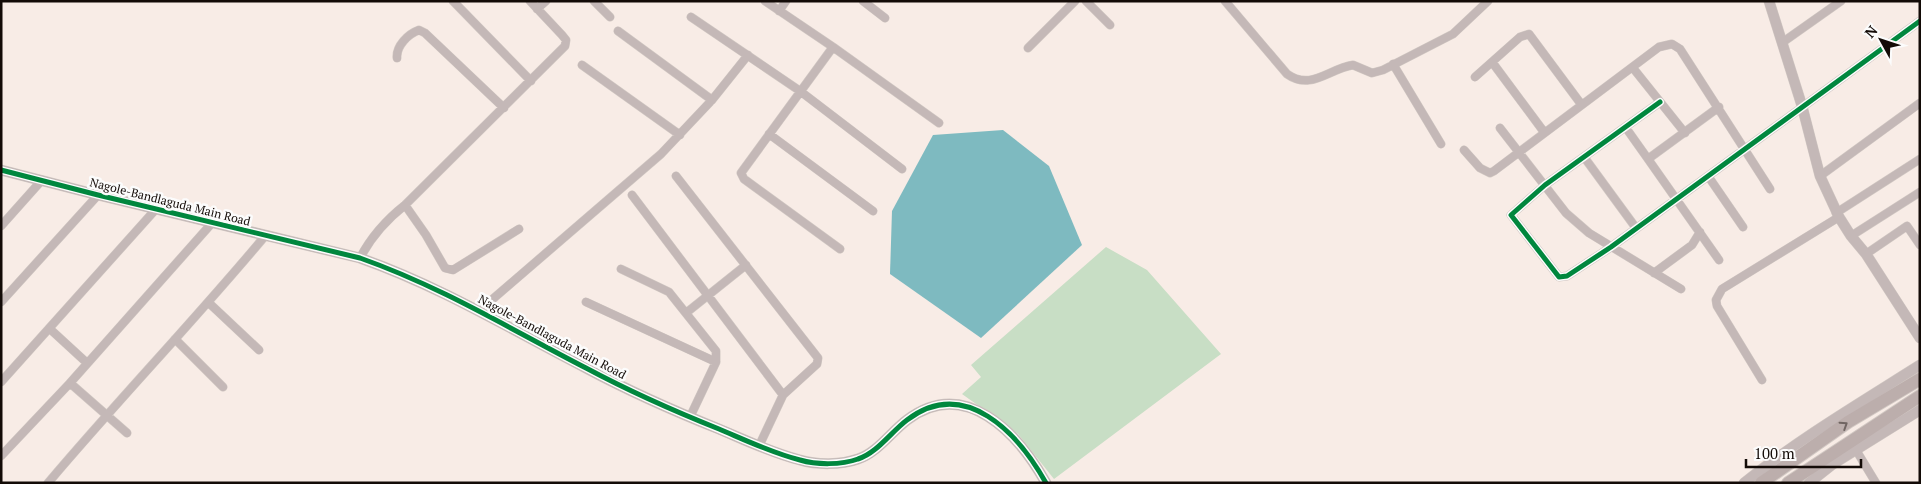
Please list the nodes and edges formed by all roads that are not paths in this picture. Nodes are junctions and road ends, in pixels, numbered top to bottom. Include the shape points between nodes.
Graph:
1 (453, 1) edge
2 (530, 1) edge
3 (546, 1) edge
4 (594, 1) edge
5 (765, 1) edge
6 (786, 1) edge
7 (863, 1) edge
8 (1075, 1) edge
9 (1086, 1) edge
10 (1225, 1) edge
11 (1488, 1) edge
12 (1769, 1) edge
13 (1841, 1) edge
14 (537, 10) junction
15 (779, 11) junction
16 (610, 17) dead end
17 (691, 17) dead end
18 (885, 18) dead end
19 (1920, 21) edge
20 (1110, 25) dead end
21 (618, 31) dead end
22 (1783, 42) junction
23 (833, 47) junction
24 (1028, 48) dead end
25 (748, 55) junction
26 (397, 58) dead end
27 (1492, 62) junction
28 (1393, 64) junction
29 (582, 65) dead end
30 (1633, 68) junction
31 (1475, 77) dead end
32 (531, 81) junction
33 (800, 91) junction
34 (712, 100) junction
35 (1660, 102) junction
36 (1920, 103) edge
37 (1582, 104) junction
38 (1802, 106) junction
39 (504, 108) junction
40 (1719, 108) junction
41 (938, 123) dead end
42 (1500, 128) dead end
43 (1626, 128) junction
44 (1544, 132) junction
45 (1685, 132) junction
46 (769, 134) junction
47 (680, 135) junction
48 (1441, 144) dead end
49 (1745, 148) junction
50 (1464, 150) dead end
51 (1518, 152) junction
52 (1584, 157) junction
53 (1648, 159) junction
54 (1920, 159) edge
55 (902, 169) dead end
56 (1, 170) edge
57 (676, 176) dead end
58 (1708, 176) junction
59 (1820, 176) junction
60 (42, 180) junction
61 (1544, 185) junction
62 (1770, 189) dead end
63 (1920, 192) edge
64 (98, 195) junction
65 (632, 195) dead end
66 (1676, 198) junction
67 (405, 206) junction
68 (156, 209) junction
69 (873, 211) dead end
70 (1838, 215) junction
71 (212, 223) junction
72 (1, 226) edge
73 (1743, 227) dead end
74 (1636, 228) junction
75 (519, 229) dead end
76 (1700, 232) junction
77 (266, 236) junction
78 (1851, 236) junction
79 (1920, 245) edge
80 (1611, 247) junction
81 (840, 249) dead end
82 (1866, 254) junction
83 (360, 258) junction
84 (1719, 260) dead end
85 (746, 265) junction
86 (621, 269) dead end
87 (1654, 273) junction
88 (1681, 289) dead end
89 (707, 295) junction
90 (1, 302) edge
91 (586, 302) dead end
92 (209, 303) junction
93 (480, 310) junction
94 (686, 313) junction
95 (50, 329) junction
96 (1920, 338) edge
97 (174, 339) junction
98 (258, 350) dead end
99 (716, 362) junction
100 (87, 363) junction
101 (1920, 365) edge
102 (1920, 379) edge
103 (1762, 380) dead end
104 (1, 382) edge
105 (70, 383) junction
106 (223, 387) dead end
107 (783, 395) junction
108 (1920, 396) edge
109 (1920, 410) edge
110 (106, 414) junction
111 (690, 417) junction
112 (127, 433) dead end
113 (759, 446) junction
114 (1856, 450) junction
115 (1, 456) edge
116 (48, 483) edge
117 (1046, 483) edge
118 (1744, 483) edge
119 (1761, 483) edge
120 (1788, 483) edge
121 (1808, 483) edge
122 (1876, 483) edge

1 - 32 street
2 - 14 street
3 - 14 street
4 - 16 street
5 - 15 street
6 - 15 street
7 - 18 street
8 - 24 street
9 - 20 street
10 - 28 street via 1295,80 1307,81 1353,65 1372,73
11 - 28 street via 1453,34
12 - 22 street
13 - 22 street
14 - 32 street via 566,40 565,46
15 - 23 street
17 - 25 street
19 - 38 street
21 - 34 street
22 - 38 street
23 - 33 street
23 - 41 street
25 - 33 street
25 - 34 street
26 - 39 street via 398,47 419,30
27 - 31 street
27 - 37 street via 1520,37 1529,34
27 - 44 street
28 - 48 street
29 - 47 street
30 - 35 street
30 - 37 street
30 - 40 street via 1659,47 1672,44 1680,49
32 - 39 street
33 - 46 street
33 - 55 street
34 - 47 street
35 - 43 street
35 - 45 street
36 - 59 street
37 - 44 street
38 - 49 street
38 - 59 street
39 - 67 street
40 - 45 street
40 - 49 street
42 - 51 street
43 - 52 street
43 - 53 street
44 - 51 street
45 - 53 street
46 - 69 street
46 - 81 street via 744,167 742,176
47 - 93 street
49 - 58 street
49 - 62 street
50 - 51 street via 1480,168 1490,173
51 - 61 street
52 - 61 street
52 - 74 street
53 - 66 street
54 - 70 street
56 - 60 street, Nagole-Bandlaguda Main Road
57 - 85 street
58 - 66 street
58 - 73 street
59 - 70 street
60 - 64 street, Nagole-Bandlaguda Main Road
60 - 72 street
61 - 80 street via 1566,213 1588,233
61 - 80 street via 1511,215 1559,277 1567,276
63 - 78 street
64 - 68 street, Nagole-Bandlaguda Main Road
64 - 90 street
65 - 89 street
66 - 74 street
66 - 76 street
67 - 75 street via 444,268 453,270
67 - 83 street via 386,221 368,242
68 - 71 street, Nagole-Bandlaguda Main Road
68 - 95 street
70 - 78 street
70 - 103 street via 1718,293 1717,306
71 - 77 street, Nagole-Bandlaguda Main Road
71 - 100 street
74 - 80 street
76 - 84 street
76 - 87 street via 1692,245
77 - 83 street, Nagole-Bandlaguda Main Road
77 - 92 street
78 - 82 street
79 - 82 street via 1907,226
80 - 87 street
82 - 96 street
83 - 93 street, Nagole-Bandlaguda Main Road via 399,272
85 - 89 street
85 - 107 street via 818,358 817,364
86 - 94 street via 663,289
87 - 88 street
89 - 94 street
89 - 107 street
91 - 99 street
92 - 97 street
92 - 98 street
93 - 111 street, Nagole-Bandlaguda Main Road via 587,369
94 - 99 street via 716,351
95 - 100 street
95 - 104 street
97 - 106 street
97 - 110 street
99 - 111 street
100 - 105 street
101 - 118 street via 1770,462
119 -> 102 highway via 1848,422
105 - 110 street
105 - 115 street
107 - 113 street
108 - 120 highway
109 - 114 street
110 - 112 street
110 - 116 street
111 - 113 street, Nagole-Bandlaguda Main Road
113 - 117 street, Nagole-Bandlaguda Main Road via 801,461 844,463 860,459 874,450 901,424 924,408 960,405 986,413 996,421 1019,445
114 - 121 street
114 - 122 street

